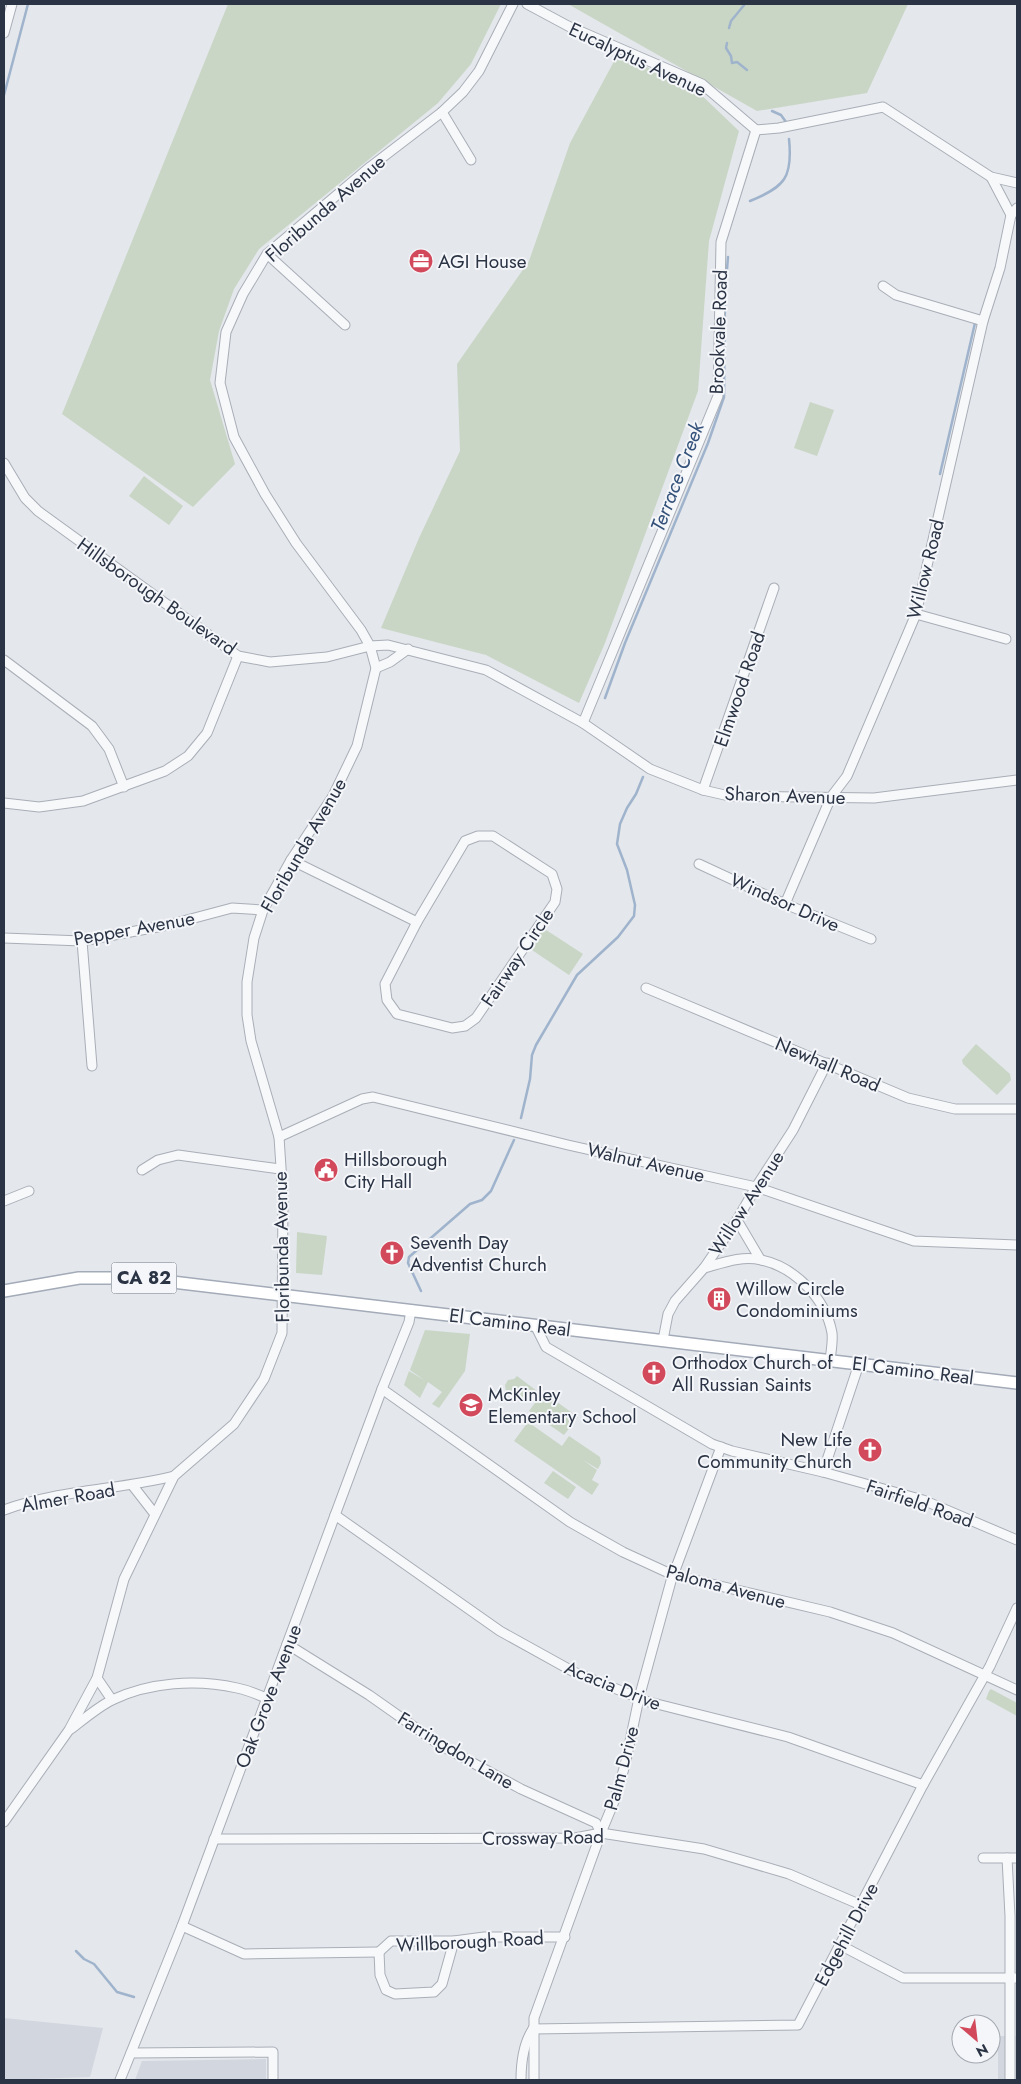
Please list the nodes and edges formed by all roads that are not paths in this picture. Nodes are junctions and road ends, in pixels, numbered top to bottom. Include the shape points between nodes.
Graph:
1 (12, 4) edge
2 (513, 4) edge
3 (527, 4) edge
4 (4, 33) edge
5 (442, 112) junction
6 (756, 130) junction
7 (471, 160) dead end
8 (991, 177) junction
9 (1017, 184) edge
10 (1014, 212) edge
11 (266, 254) junction
12 (883, 286) dead end
13 (983, 321) junction
14 (345, 325) dead end
15 (4, 468) edge
16 (774, 588) dead end
17 (916, 614) junction
18 (1006, 639) dead end
19 (370, 646) junction
20 (408, 649) junction
21 (238, 656) junction
22 (4, 660) edge
23 (376, 668) junction
24 (582, 723) junction
25 (1017, 780) edge
26 (124, 787) junction
27 (703, 790) junction
28 (831, 796) junction
29 (4, 803) edge
30 (291, 860) junction
31 (699, 864) dead end
32 (785, 904) junction
33 (263, 910) junction
34 (417, 922) junction
35 (4, 938) edge
36 (871, 939) dead end
37 (82, 941) junction
38 (646, 988) dead end
39 (826, 1063) junction
40 (92, 1066) dead end
41 (1017, 1109) edge
42 (279, 1138) junction
43 (280, 1169) junction
44 (142, 1170) dead end
45 (756, 1187) junction
46 (29, 1191) dead end
47 (4, 1201) edge
48 (737, 1220) junction
49 (1017, 1245) edge
50 (760, 1259) junction
51 (704, 1268) junction
52 (4, 1291) edge
53 (284, 1295) junction
54 (411, 1310) junction
55 (535, 1325) junction
56 (663, 1340) junction
57 (830, 1360) junction
58 (859, 1364) junction
59 (1017, 1383) edge
60 (382, 1389) junction
61 (721, 1447) junction
62 (823, 1472) junction
63 (174, 1476) junction
64 (133, 1486) junction
65 (4, 1510) edge
66 (154, 1513) junction
67 (336, 1515) junction
68 (1017, 1540) edge
69 (673, 1575) junction
70 (1017, 1608) edge
71 (288, 1644) junction
72 (985, 1674) junction
73 (97, 1678) junction
74 (1017, 1690) edge
75 (266, 1698) junction
76 (639, 1698) junction
77 (112, 1700) junction
78 (69, 1730) junction
79 (923, 1785) junction
80 (4, 1822) edge
81 (600, 1834) junction
82 (214, 1839) junction
83 (983, 1858) dead end
84 (1007, 1858) junction
85 (1017, 1858) edge
86 (862, 1906) junction
87 (182, 1926) junction
88 (565, 1937) junction
89 (454, 1941) junction
90 (840, 1945) junction
91 (378, 1952) junction
92 (1014, 1978) edge
93 (534, 2029) junction
94 (131, 2053) junction
95 (120, 2080) edge
96 (273, 2080) edge
97 (521, 2080) edge
98 (534, 2080) edge
99 (1010, 2080) edge

1 - 4 street
2 - 5 street, Floribunda Avenue via 479,71
3 - 6 street, Eucalyptus Avenue via 568,26 702,84
5 - 7 street
5 - 11 street, Floribunda Avenue
6 - 8 street via 883,107
6 - 24 street, Brookvale Road via 721,242 718,396
8 - 9 street
8 - 10 street, Willow Road
10 - 13 street, Willow Road
11 - 14 street
11 - 19 street, Floribunda Avenue via 226,332 220,383 234,437 296,543
12 - 13 street via 896,295
13 - 17 street, Willow Road
15 - 21 street, Hillsborough Boulevard via 38,511
16 - 27 street, Elmwood Road
17 - 18 street
17 - 28 street, Willow Road via 847,776
19 - 20 street, Sharon Avenue
19 - 21 street, Hillsborough Boulevard via 327,657 270,662
19 - 23 street, Floribunda Avenue
20 - 23 street
20 - 24 street, Sharon Avenue via 486,670
21 - 26 street via 208,733 188,756 165,771
22 - 26 street via 92,726 109,749
23 - 30 street, Floribunda Avenue via 356,746 333,796
24 - 27 street, Sharon Avenue via 650,770
25 - 28 street, Sharon Avenue via 874,798
26 - 29 street via 83,801 39,807
27 - 28 street, Sharon Avenue via 729,796
28 - 32 street, Willow Road
30 - 33 street, Floribunda Avenue
30 - 34 street
31 - 32 street, Windsor Drive
32 - 36 street, Windsor Drive
33 - 37 street, Pepper Avenue via 232,908 168,925
33 - 42 street, Floribunda Avenue via 254,938 247,982 247,1015 251,1041
34 - 34 street, Fairway Circle via 385,984 387,1000 396,1014 452,1028 466,1026 476,1018 555,902 557,889 552,874 527,856 493,836 478,836 465,841
35 - 37 street, Pepper Avenue
37 - 40 street
38 - 39 street, Newhall Road
39 - 41 street, Newhall Road via 908,1098 955,1109
39 - 45 street, Willow Avenue via 793,1130
42 - 43 street, Floribunda Avenue
42 - 45 street, Walnut Avenue via 362,1099 373,1097
43 - 44 street via 178,1155 158,1160
43 - 53 street, Floribunda Avenue
45 - 48 street, Willow Avenue
45 - 49 street, Walnut Avenue via 914,1241
46 - 47 street
48 - 50 street
48 - 51 street, Willow Avenue
50 - 51 street via 732,1260
50 - 57 street via 788,1271 810,1289 826,1313 832,1334
51 - 56 street, Willow Avenue via 675,1301 668,1314
52 - 53 main road, El Camino Real / CA 82 via 79,1278 119,1277
53 - 54 main road, El Camino Real / CA 82
53 - 63 street, Floribunda Avenue via 282,1333 264,1379 234,1424
54 - 55 main road, El Camino Real / CA 82
54 - 60 street, Oak Grove Avenue
55 - 56 main road, El Camino Real / CA 82
55 - 61 street, Fairfield Road via 546,1347
56 - 57 main road, El Camino Real / CA 82
57 - 58 main road, El Camino Real / CA 82
58 - 59 main road, El Camino Real / CA 82
58 - 62 street
60 - 67 street, Oak Grove Avenue
60 - 69 street, Paloma Avenue via 570,1522
61 - 62 street, Fairfield Road
61 - 69 street, Palm Drive
62 - 68 street, Fairfield Road via 923,1500
63 - 64 street, Almer Road
63 - 66 street, Floribunda Avenue
64 - 65 street, Almer Road via 61,1495
64 - 66 street, Almer Road
66 - 73 street, Floribunda Avenue via 124,1578
67 - 71 street, Oak Grove Avenue
67 - 76 street, Acacia Drive via 500,1631 574,1672
69 - 72 street, Paloma Avenue via 830,1612 893,1633
69 - 76 street, Palm Drive
70 - 72 street, Edgehill Drive
71 - 75 street, Oak Grove Avenue
71 - 81 street, Farringdon Lane via 440,1745 521,1789 596,1822
72 - 74 street, Paloma Avenue
72 - 79 street, Edgehill Drive
73 - 77 street
73 - 78 street, Floribunda Avenue
75 - 77 street via 238,1688 179,1683 153,1686
75 - 82 street, Oak Grove Avenue
76 - 79 street, Acacia Drive via 788,1737
76 - 81 street, Palm Drive via 625,1765
77 - 78 street
78 - 80 street, Floribunda Avenue
79 - 86 street, Edgehill Drive
81 - 82 street, Crossway Road via 576,1838
81 - 86 street, Crossway Road via 704,1849 790,1874
81 - 88 street, Palm Drive
82 - 87 street, Oak Grove Avenue
83 - 84 street
84 - 85 street
84 - 92 street
86 - 90 street, Edgehill Drive
87 - 91 street via 244,1954
87 - 94 street, Oak Grove Avenue
88 - 89 street, Willborough Road via 484,1937
88 - 93 street, Palm Drive via 534,2018
89 - 91 street, Willborough Road via 391,1941
89 - 91 street via 442,1984 434,1992 395,1994 386,1990 380,1975
90 - 92 street via 904,1978
90 - 93 street, Edgehill Drive via 798,2025
92 - 99 street
93 - 97 street, Palm Drive via 527,2038
93 - 98 street, Palm Drive
94 - 95 street, Oak Grove Avenue
94 - 96 street via 273,2052

